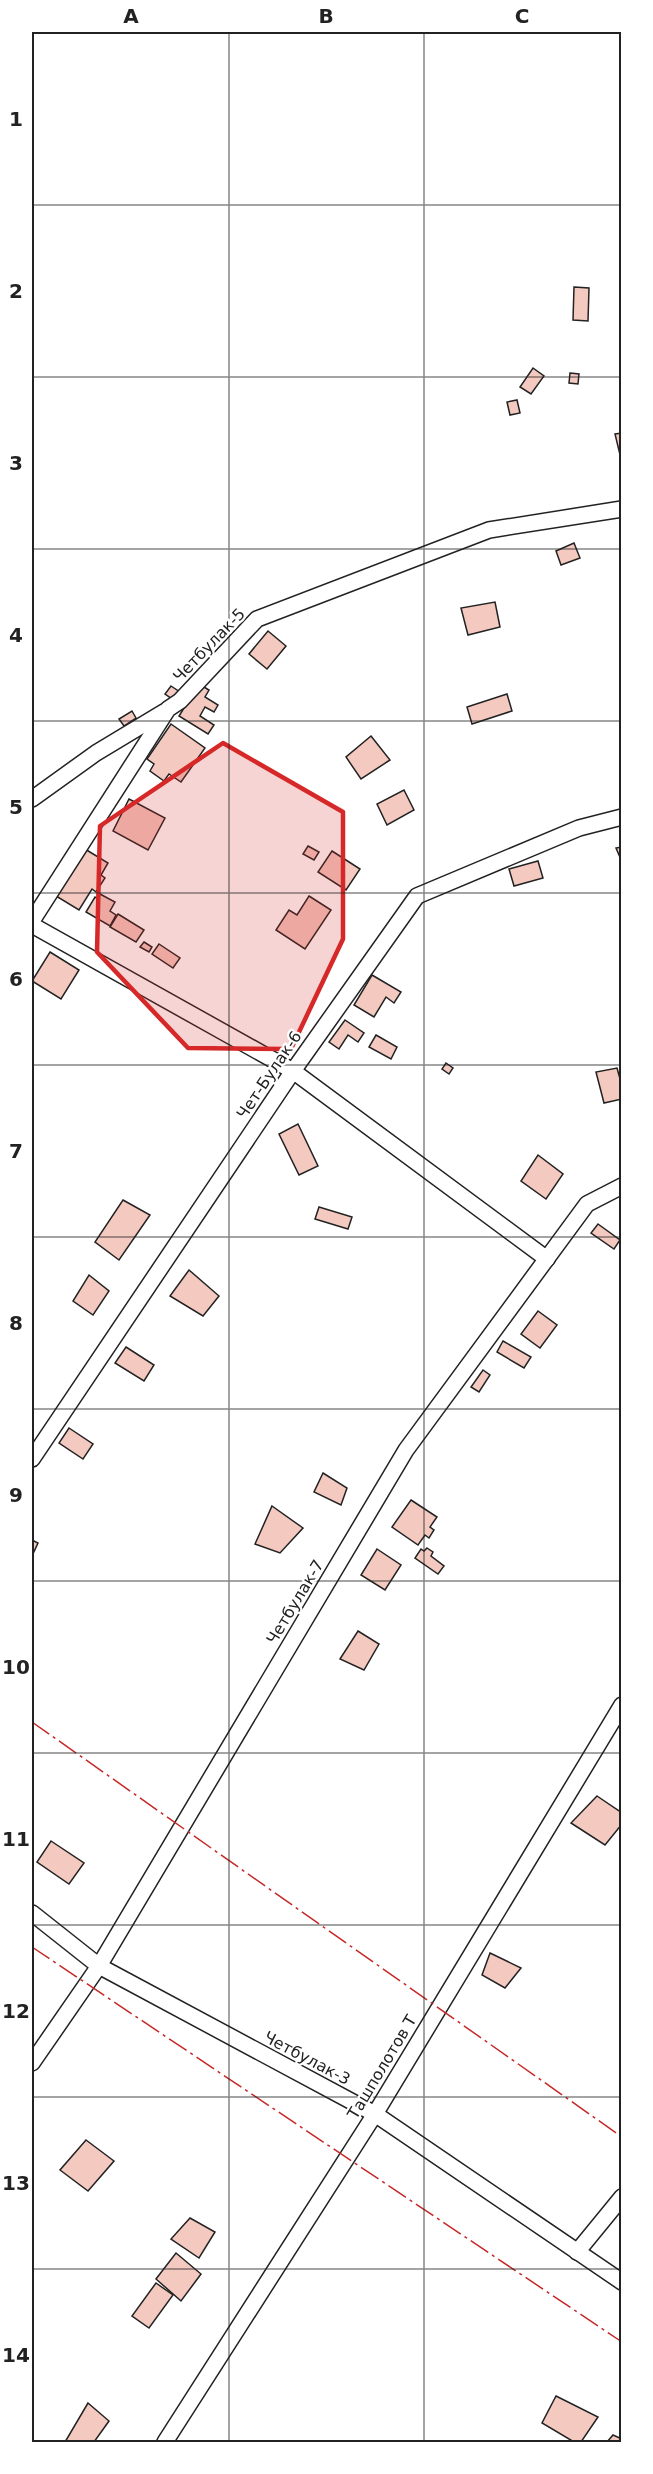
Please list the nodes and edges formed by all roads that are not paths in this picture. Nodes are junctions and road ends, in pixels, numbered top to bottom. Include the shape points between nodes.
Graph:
1 (621, 508) edge
2 (168, 709) junction
3 (32, 799) edge
4 (621, 817) edge
5 (32, 923) edge
6 (294, 1071) junction
7 (621, 1186) edge
8 (547, 1259) junction
9 (32, 1460) edge
10 (621, 1705) edge
11 (32, 1913) edge
12 (99, 1966) junction
13 (32, 2063) edge
14 (375, 2114) junction
15 (621, 2197) edge
16 (577, 2252) junction
17 (621, 2282) edge
18 (165, 2442) edge

1 - 2 street, Четбулак-5 via 489,530 257,619
2 - 3 street via 96,753
2 - 5 street, Четбулак-5
4 - 6 street, Чет-Булак-6 via 579,828 417,896
5 - 6 street
6 - 8 street
6 - 9 street, Чет-Булак-6
7 - 8 street, Четбулак-7 via 587,1204
8 - 12 street, Четбулак-7 via 406,1450
10 - 14 street, Ташполотов Т
11 - 12 street, Четбулак-3
12 - 13 street, Четбулак-7
12 - 14 street, Четбулак-3
14 - 16 street, Четбулак-3
14 - 18 street, Ташполотов Т
15 - 16 street
16 - 17 street, Четбулак-3

